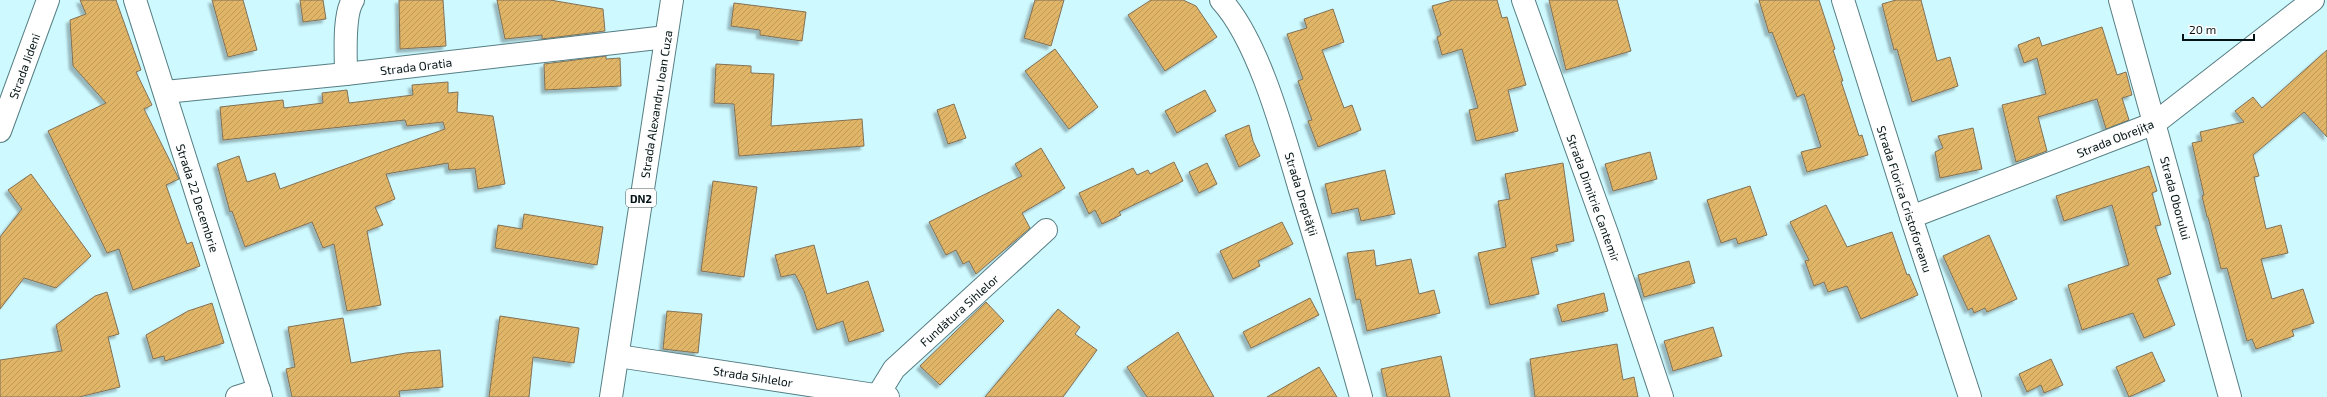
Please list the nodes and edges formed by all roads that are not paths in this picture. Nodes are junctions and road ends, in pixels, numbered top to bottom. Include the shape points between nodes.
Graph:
1 (48, 0) edge
2 (135, 0) edge
3 (353, 0) edge
4 (672, 0) edge
5 (1221, 0) edge
6 (1523, 0) edge
7 (1843, 0) edge
8 (2120, 0) edge
9 (2313, 0) edge
10 (666, 37) junction
11 (346, 74) junction
12 (165, 92) junction
13 (2155, 122) junction
14 (0, 131) edge
15 (1911, 218) junction
16 (1046, 230) dead end
17 (618, 356) junction
18 (260, 393) edge
19 (883, 396) edge
20 (236, 397) edge
21 (611, 397) edge
22 (1361, 397) edge
23 (1662, 397) edge
24 (1970, 397) edge
25 (2230, 397) edge

1 - 14 street, Strada Jideni
2 - 12 street, Strada 22 Decembrie
3 - 11 street via 346,32
4 - 10 street, Strada Alexandru Ioan Cuza / DN2
5 - 22 street, Strada Dreptății via 1230,10 1251,49 1278,117
6 - 23 street, Strada Dimitrie Cantemir via 1608,236
7 - 15 street, Strada Florica Cristoforeanu
8 - 13 street, Strada Oborului
9 - 13 street, Strada Obrejița
10 - 11 street, Strada Oratia
10 - 17 street, Strada Alexandru Ioan Cuza / DN2
11 - 12 street, Strada Oratia
12 - 18 street, Strada 22 Decembrie
13 - 15 street, Strada Obrejița
13 - 25 street, Strada Oborului
15 - 24 street, Strada Florica Cristoforeanu
16 - 19 street, Fundătura Sihlelor via 894,369
17 - 19 street, Strada Sihlelor
17 - 21 street, Strada Alexandru Ioan Cuza / DN2
18 - 20 street

